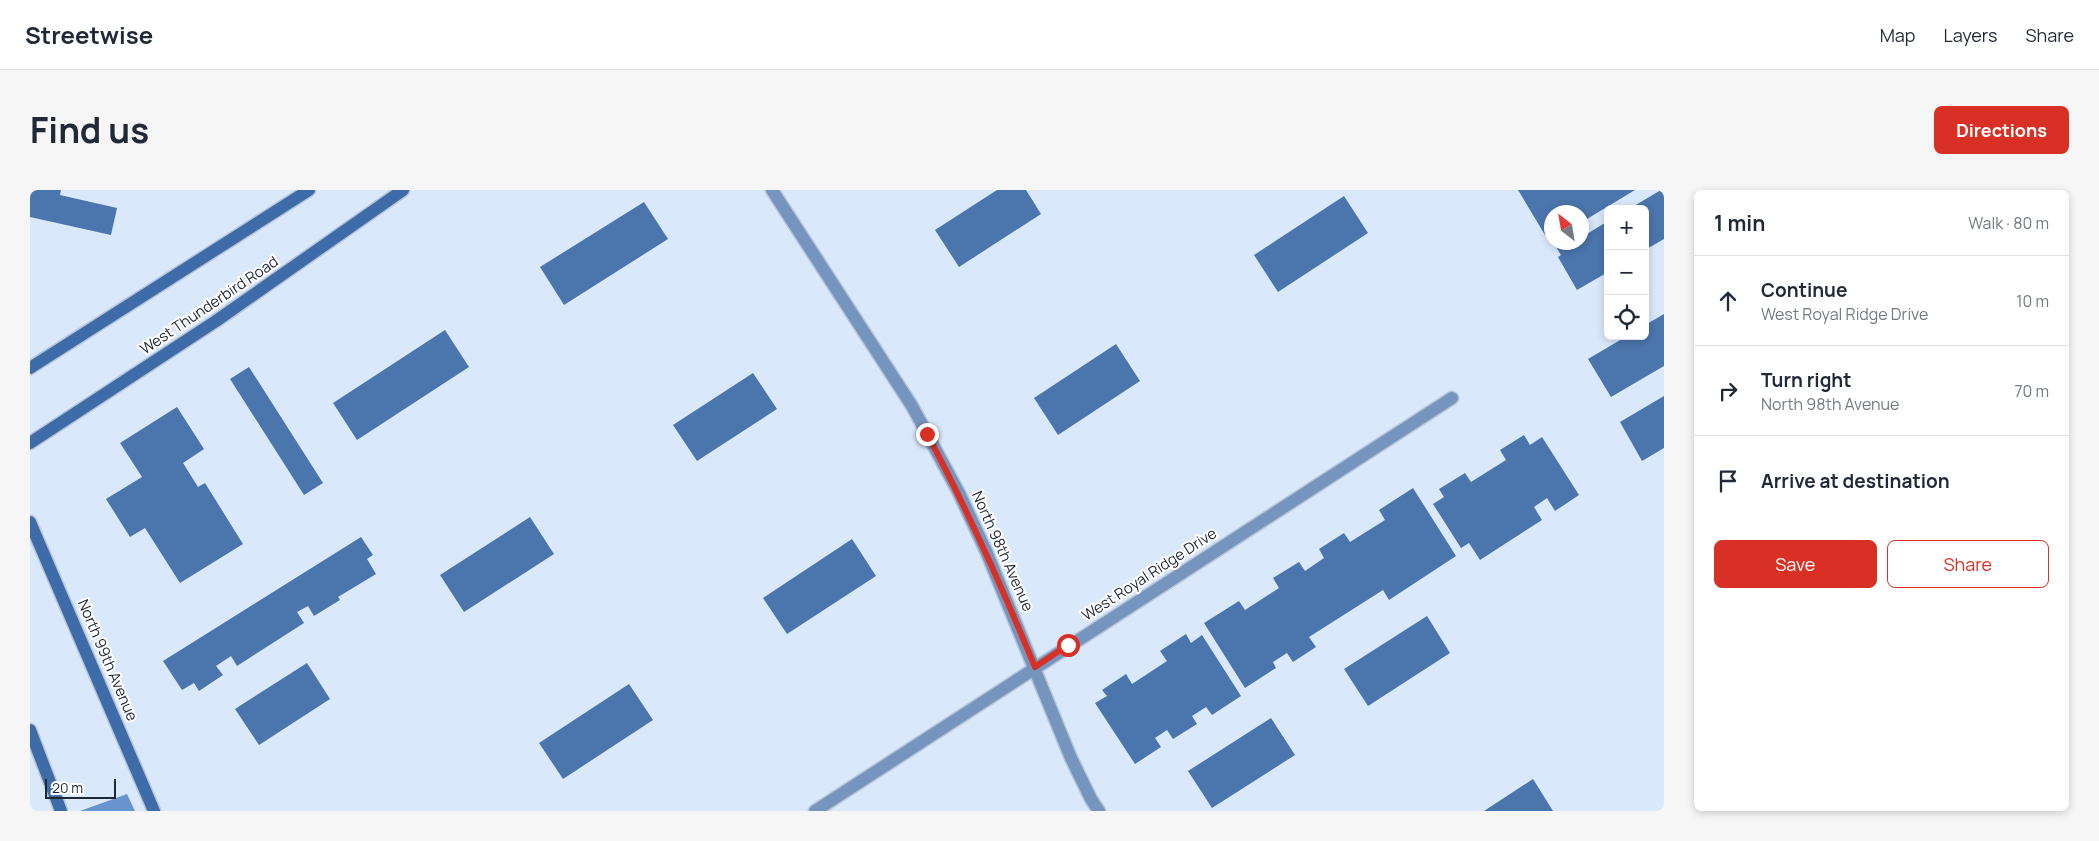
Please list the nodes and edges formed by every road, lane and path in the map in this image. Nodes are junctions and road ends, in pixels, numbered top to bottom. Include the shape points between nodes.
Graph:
1 (309, 190) edge
2 (403, 190) edge
3 (772, 190) edge
4 (30, 368) edge
5 (1452, 398) dead end
6 (30, 443) edge
7 (30, 522) edge
8 (1035, 667) junction
9 (30, 730) edge
10 (61, 811) edge
11 (154, 811) edge
12 (815, 811) edge
13 (1099, 811) edge

1 - 4 main road
2 - 6 main road, West Thunderbird Road via 216,321
3 - 8 street, North 98th Avenue via 912,406 971,518
5 - 8 street, West Royal Ridge Drive
7 - 11 main road, North 99th Avenue
8 - 12 street, West Royal Ridge Drive
8 - 13 street, North 98th Avenue via 1071,758
9 - 10 main road

